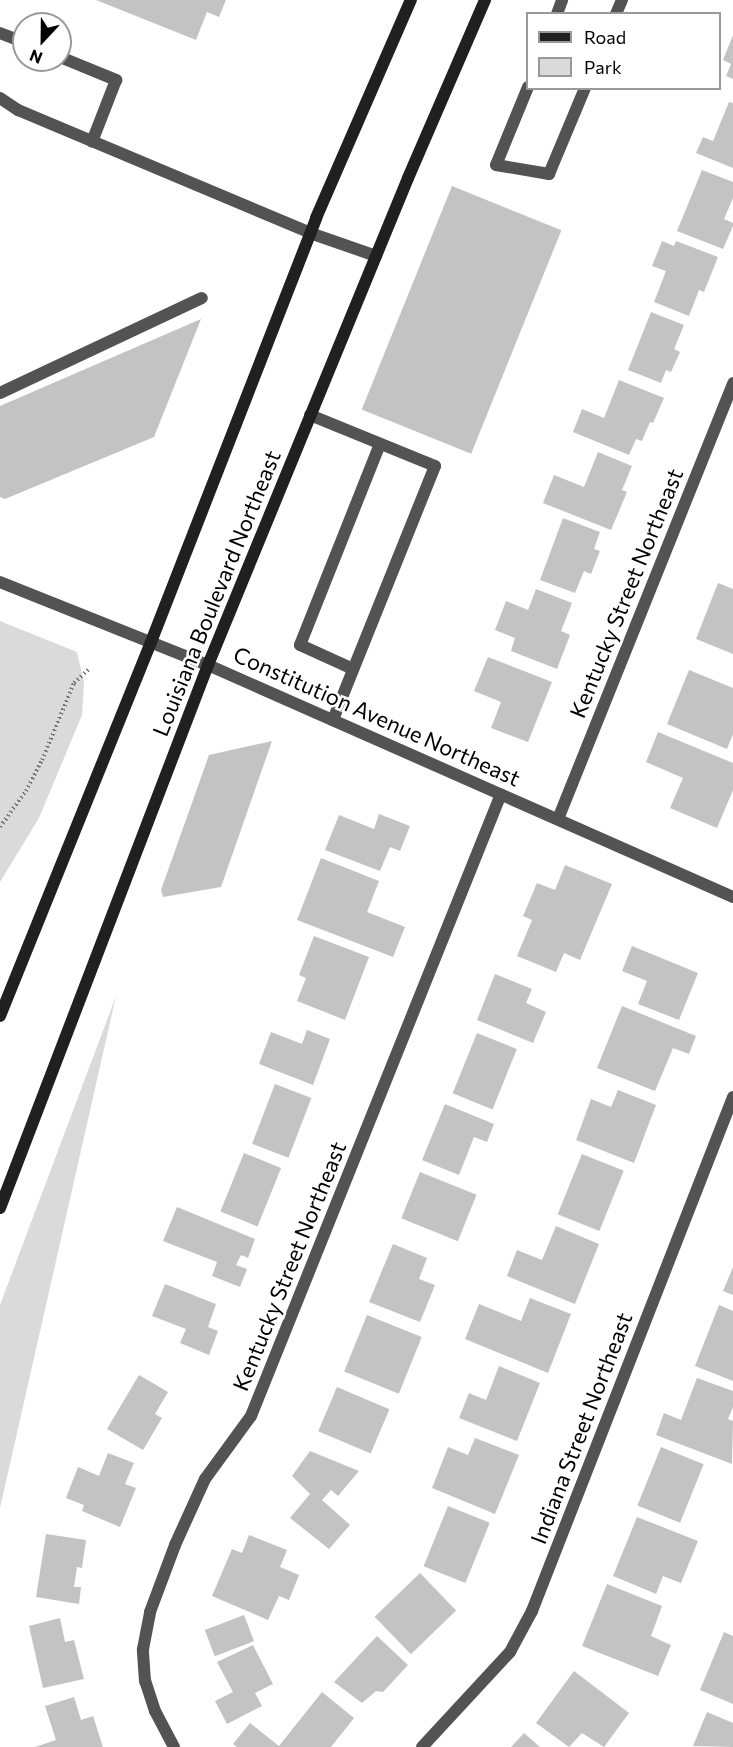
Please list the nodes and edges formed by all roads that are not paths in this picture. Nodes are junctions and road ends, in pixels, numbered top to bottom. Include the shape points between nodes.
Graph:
1 (411, 0) edge
2 (485, 0) edge
3 (72, 62) edge
4 (527, 90) edge
5 (584, 90) edge
6 (0, 98) edge
7 (93, 142) junction
8 (310, 233) junction
9 (376, 256) junction
10 (202, 298) dead end
11 (733, 383) edge
12 (0, 393) edge
13 (310, 416) junction
14 (380, 444) junction
15 (0, 582) edge
16 (151, 642) junction
17 (208, 665) junction
18 (353, 669) junction
19 (333, 720) junction
20 (501, 794) junction
21 (558, 819) junction
22 (733, 897) edge
23 (0, 1016) edge
24 (733, 1097) edge
25 (0, 1208) edge
26 (174, 1747) edge
27 (422, 1747) edge

1 - 8 main road, Louisiana Boulevard Northeast
2 - 9 main road, Louisiana Boulevard Northeast
3 - 7 street via 116,80
4 - 5 street via 496,165 549,174
6 - 7 street via 18,110
7 - 8 street
8 - 9 street
8 - 16 main road, Louisiana Boulevard Northeast
9 - 13 main road, Louisiana Boulevard Northeast
10 - 12 street
11 - 21 street, Kentucky Street Northeast
13 - 14 street
13 - 17 main road, Louisiana Boulevard Northeast
14 - 18 street via 300,645
14 - 18 street via 435,466
15 - 16 street, Constitution Avenue Northeast
16 - 17 street, Constitution Avenue Northeast
16 - 23 main road, Louisiana Boulevard Northeast
17 - 19 street, Constitution Avenue Northeast
17 - 25 main road, Louisiana Boulevard Northeast
18 - 19 street
19 - 20 street, Constitution Avenue Northeast
20 - 21 street, Constitution Avenue Northeast
20 - 26 street, Kentucky Street Northeast via 251,1416 205,1479 150,1612 143,1649 145,1681 154,1712
21 - 22 street, Constitution Avenue Northeast
24 - 27 street, Indiana Street Northeast via 532,1611 510,1652

